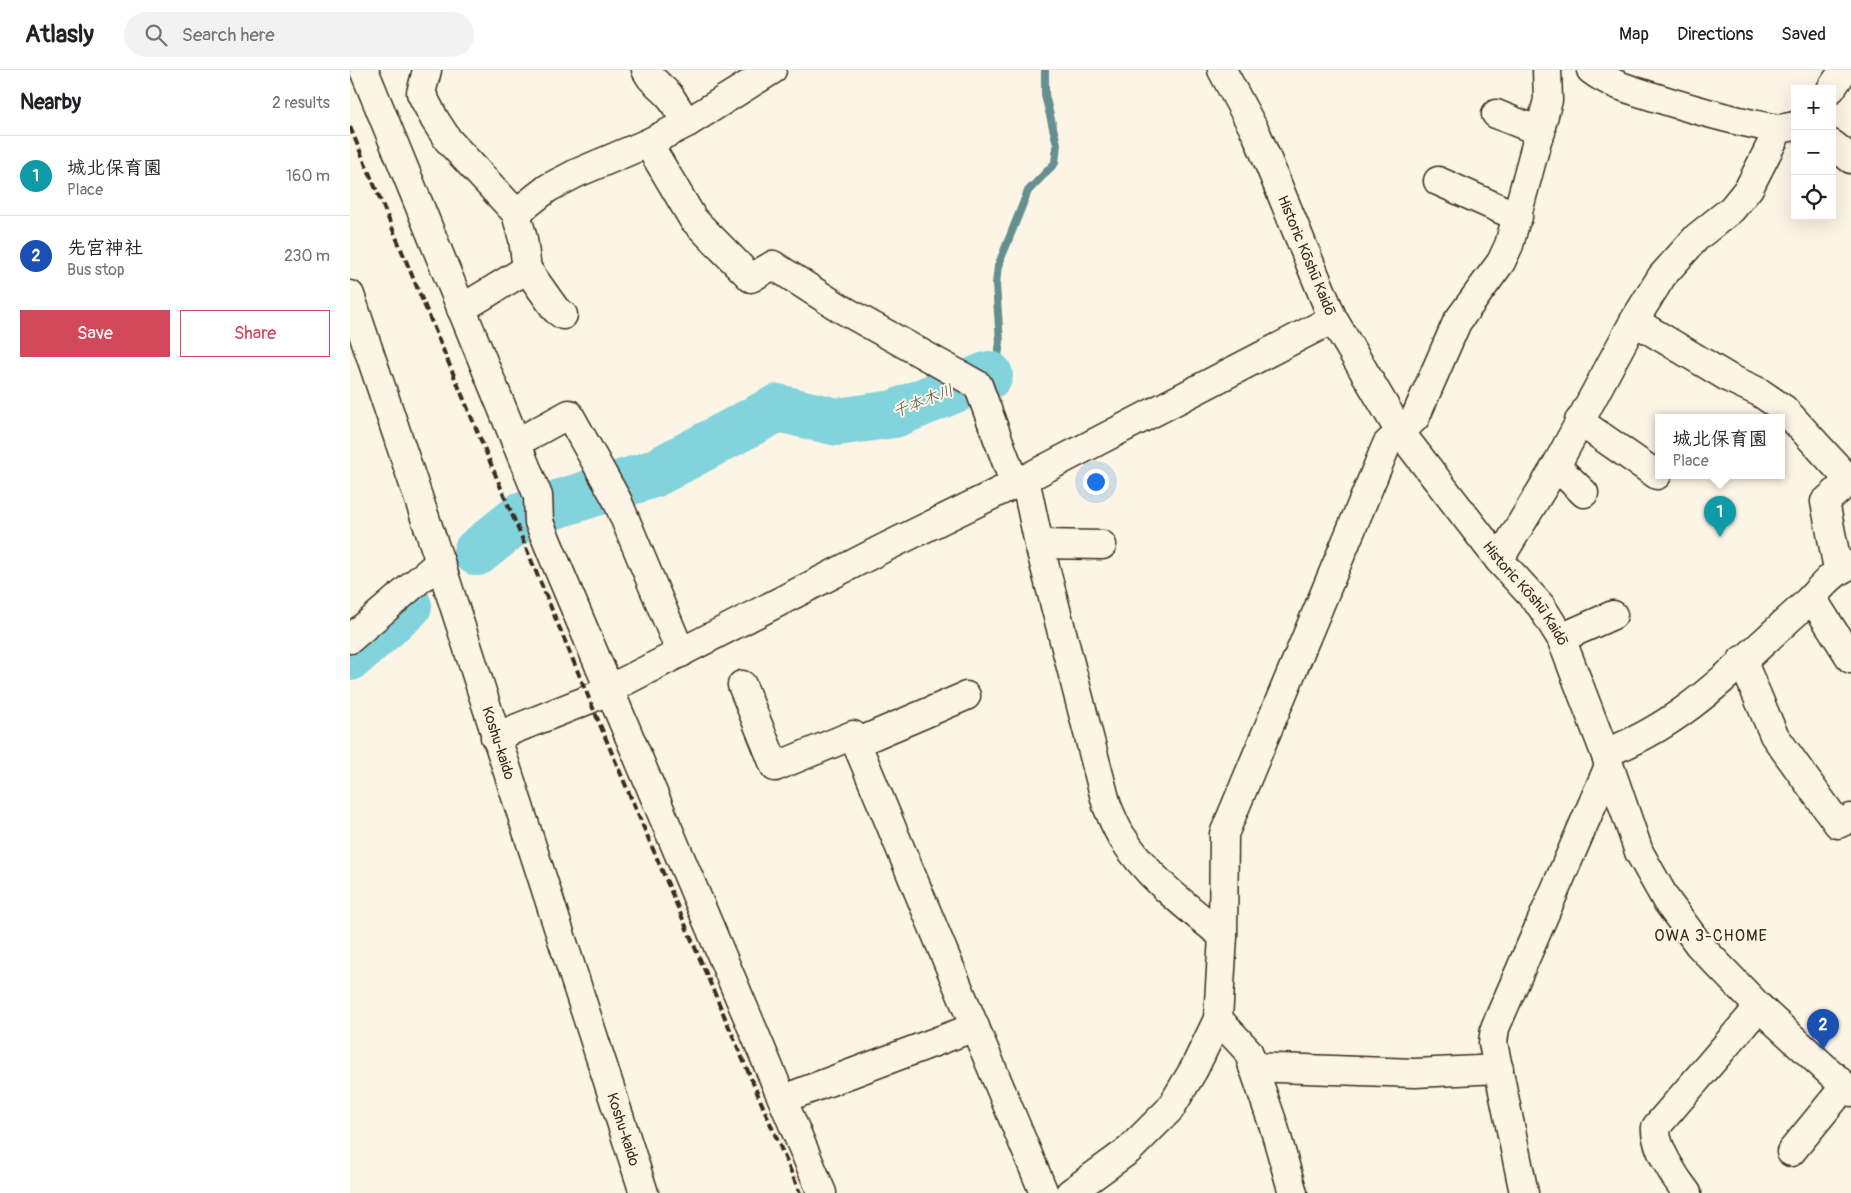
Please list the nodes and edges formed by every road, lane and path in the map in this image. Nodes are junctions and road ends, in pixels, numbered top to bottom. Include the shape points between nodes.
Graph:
1 (364, 70) edge
2 (427, 70) edge
3 (646, 70) edge
4 (772, 70) edge
5 (1222, 70) edge
6 (1547, 70) edge
7 (1591, 70) edge
8 (1844, 70) edge
9 (1834, 85) edge
10 (1496, 114) dead end
11 (687, 123) junction
12 (1787, 128) edge
13 (1541, 132) junction
14 (648, 143) junction
15 (1836, 147) edge
16 (1851, 158) edge
17 (1438, 181) dead end
18 (516, 213) junction
19 (1518, 217) junction
20 (527, 269) junction
21 (350, 296) edge
22 (461, 309) junction
23 (564, 315) dead end
24 (1333, 319) junction
25 (1634, 321) junction
26 (1579, 421) junction
27 (1400, 432) junction
28 (516, 444) junction
29 (1556, 466) junction
30 (1655, 474) edge
31 (1850, 480) edge
32 (1020, 482) junction
33 (1584, 493) dead end
34 (1039, 544) junction
35 (1102, 545) dead end
36 (1499, 560) junction
37 (440, 562) junction
38 (1844, 567) edge
39 (1812, 598) junction
40 (1613, 615) dead end
41 (352, 633) edge
42 (1561, 638) junction
43 (682, 653) junction
44 (1851, 659) edge
45 (1742, 660) junction
46 (742, 684) dead end
47 (610, 688) junction
48 (966, 696) dead end
49 (496, 737) junction
50 (856, 742) junction
51 (1607, 760) junction
52 (1851, 818) edge
53 (1223, 936) junction
54 (1759, 1008) junction
55 (1218, 1020) junction
56 (975, 1027) junction
57 (1254, 1067) junction
58 (1499, 1069) junction
59 (1848, 1089) edge
60 (799, 1092) dead end
61 (1790, 1152) dead end
62 (644, 1193) edge
63 (822, 1193) edge
64 (1044, 1193) edge
65 (1070, 1193) edge
66 (1293, 1193) edge
67 (1524, 1193) edge
68 (1687, 1193) edge

1 - 22 main road
2 - 18 main road via 421,93 435,120 448,140
3 - 11 main road via 669,95
4 - 11 main road
5 - 24 main road, Historic Kōshū Kaidō via 1257,135
6 - 13 main road via 1548,100
7 - 12 main road via 1611,83 1696,110 1747,124
8 - 9 main road
10 - 13 main road
11 - 14 main road
12 - 25 main road via 1749,188 1732,209 1697,238 1668,270
13 - 19 main road
14 - 18 main road via 548,188
14 - 32 main road via 693,219 751,278 773,265 840,308 978,385
15 - 16 main road
17 - 19 main road
18 - 20 main road
19 - 27 main road via 1501,262 1457,322 1415,418
20 - 22 main road
20 - 23 main road via 556,310
21 - 37 main road, Koshu-kaido
22 - 28 main road
24 - 27 main road, Historic Kōshū Kaidō
24 - 32 main road
25 - 26 main road
25 - 31 main road via 1784,409
26 - 29 main road
26 - 30 main road
27 - 36 main road, Historic Kōshū Kaidō
27 - 53 main road via 1387,444 1224,834
28 - 43 main road via 569,414 617,500
28 - 47 main road via 538,509
29 - 33 main road
29 - 36 main road
31 - 38 main road via 1825,502
32 - 34 main road
32 - 43 main road via 884,548
34 - 35 main road
34 - 53 main road via 1088,740 1107,806 1121,837 1143,865
36 - 42 main road, Historic Kōshū Kaidō via 1540,606
37 - 41 main road
37 - 49 main road, Koshu-kaido
38 - 39 main road
39 - 44 main road
39 - 45 main road
40 - 42 main road
42 - 51 main road, Historic Kōshū Kaidō
43 - 47 main road
45 - 51 main road via 1697,702
45 - 52 main road via 1774,735 1838,824
46 - 50 main road via 775,767 853,736
47 - 49 main road
47 - 63 main road
48 - 50 main road
49 - 62 main road, Koshu-kaido
50 - 56 main road
51 - 54 main road, Historic Kōshū Kaidō via 1640,852 1666,900 1699,946
51 - 58 main road via 1495,1028 1493,1043
53 - 55 main road
54 - 59 main road, Historic Kōshū Kaidō
54 - 68 main road via 1656,1127 1655,1136
55 - 57 main road via 1248,1051
55 - 65 main road via 1170,1109 1129,1150
56 - 60 main road
56 - 64 main road
57 - 58 main road via 1415,1073
57 - 66 main road
58 - 67 main road
59 - 61 main road

